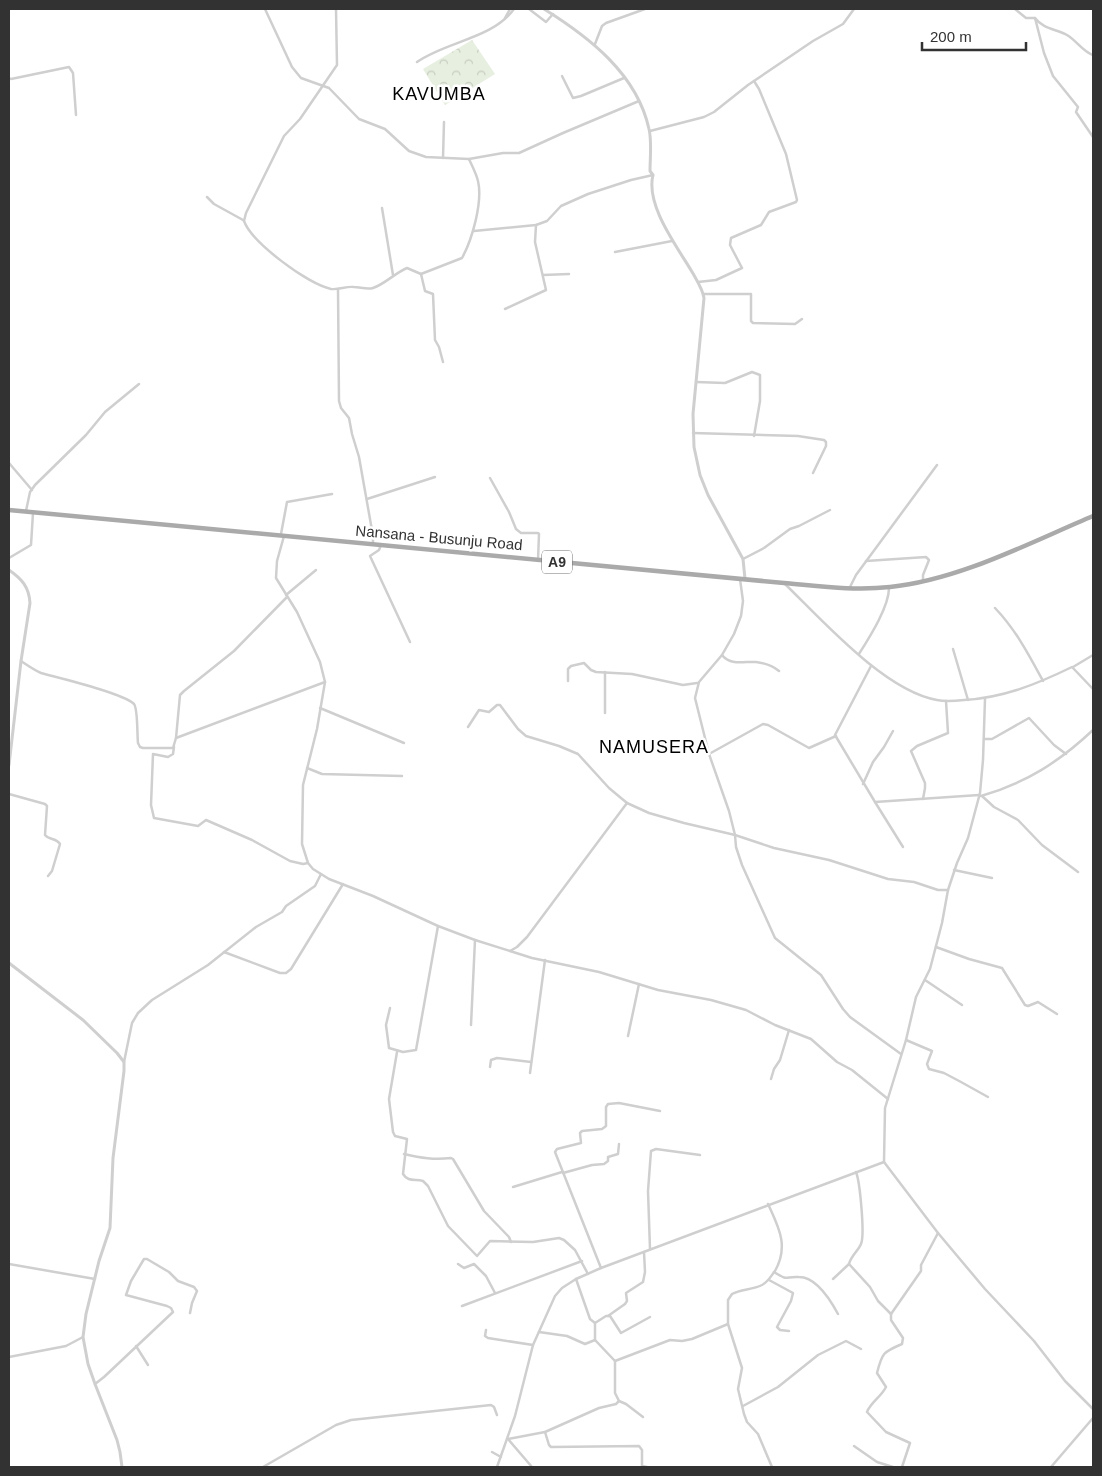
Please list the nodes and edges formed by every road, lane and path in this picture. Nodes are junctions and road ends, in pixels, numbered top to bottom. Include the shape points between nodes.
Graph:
1 (265, 9) edge
2 (336, 9) edge
3 (510, 9) edge
4 (514, 9) edge
5 (529, 9) edge
6 (544, 9) edge
7 (645, 9) edge
8 (854, 9) edge
9 (1015, 9) edge
10 (553, 14) junction
11 (1035, 18) junction
12 (504, 20) junction
13 (595, 44) junction
14 (1093, 55) edge
15 (417, 62) dead end
16 (562, 76) dead end
17 (9, 78) edge
18 (624, 78) junction
19 (754, 81) junction
20 (322, 86) junction
21 (639, 101) junction
22 (76, 115) dead end
23 (444, 122) dead end
24 (650, 131) junction
25 (1093, 137) edge
26 (443, 158) junction
27 (468, 159) junction
28 (652, 175) junction
29 (207, 197) dead end
30 (382, 208) dead end
31 (244, 221) junction
32 (536, 224) junction
33 (474, 230) junction
34 (674, 241) junction
35 (615, 252) dead end
36 (421, 274) junction
37 (569, 274) dead end
38 (393, 275) junction
39 (543, 275) junction
40 (697, 282) junction
41 (338, 289) junction
42 (704, 294) junction
43 (505, 309) dead end
44 (802, 319) dead end
45 (443, 362) dead end
46 (696, 382) junction
47 (139, 384) dead end
48 (693, 433) junction
49 (754, 436) junction
50 (9, 463) edge
51 (937, 465) dead end
52 (813, 473) dead end
53 (435, 477) dead end
54 (490, 478) dead end
55 (32, 490) junction
56 (332, 494) dead end
57 (367, 499) junction
58 (9, 510) edge
59 (830, 510) dead end
60 (26, 511) junction
61 (33, 512) junction
62 (1093, 516) edge
63 (283, 535) junction
64 (372, 544) junction
65 (381, 545) junction
66 (9, 558) edge
67 (743, 559) junction
68 (538, 560) junction
69 (866, 561) junction
70 (9, 570) edge
71 (316, 570) dead end
72 (742, 579) junction
73 (923, 582) junction
74 (784, 583) junction
75 (889, 588) junction
76 (849, 589) junction
77 (286, 596) junction
78 (995, 608) dead end
79 (410, 642) dead end
80 (953, 649) dead end
81 (859, 654) junction
82 (722, 655) junction
83 (1093, 655) edge
84 (21, 660) junction
85 (871, 666) junction
86 (1072, 667) junction
87 (779, 671) dead end
88 (605, 672) junction
89 (568, 681) dead end
90 (1043, 681) junction
91 (325, 682) junction
92 (699, 682) junction
93 (1093, 689) edge
94 (985, 699) junction
95 (968, 700) junction
96 (946, 701) junction
97 (320, 708) junction
98 (606, 713) dead end
99 (468, 727) dead end
100 (1093, 730) edge
101 (893, 731) dead end
102 (836, 736) junction
103 (176, 738) junction
104 (984, 739) junction
105 (404, 743) dead end
106 (174, 747) junction
107 (709, 754) junction
108 (1066, 754) junction
109 (9, 765) edge
110 (307, 768) junction
111 (402, 776) dead end
112 (863, 784) junction
113 (9, 794) edge
114 (980, 794) junction
115 (923, 799) junction
116 (874, 802) junction
117 (627, 803) junction
118 (735, 834) junction
119 (902, 847) dead end
120 (308, 863) junction
121 (954, 870) junction
122 (1078, 872) dead end
123 (321, 874) junction
124 (48, 876) dead end
125 (992, 878) dead end
126 (343, 884) junction
127 (948, 890) junction
128 (438, 926) junction
129 (475, 940) junction
130 (936, 947) junction
131 (510, 951) junction
132 (224, 952) junction
133 (544, 960) junction
134 (9, 963) edge
135 (924, 980) junction
136 (639, 984) junction
137 (962, 1005) dead end
138 (390, 1008) dead end
139 (1057, 1014) dead end
140 (471, 1025) dead end
141 (789, 1030) junction
142 (628, 1036) dead end
143 (906, 1040) junction
144 (396, 1052) junction
145 (902, 1055) junction
146 (124, 1062) junction
147 (531, 1062) junction
148 (490, 1067) dead end
149 (530, 1073) dead end
150 (771, 1079) dead end
151 (988, 1097) dead end
152 (888, 1099) junction
153 (660, 1111) dead end
154 (619, 1144) dead end
155 (404, 1154) junction
156 (700, 1155) dead end
157 (884, 1162) junction
158 (856, 1172) junction
159 (563, 1173) junction
160 (513, 1186) dead end
161 (768, 1204) junction
162 (938, 1233) junction
163 (511, 1242) junction
164 (650, 1250) junction
165 (644, 1252) junction
166 (478, 1256) junction
167 (582, 1261) junction
168 (9, 1264) edge
169 (458, 1264) dead end
170 (474, 1264) junction
171 (848, 1264) junction
172 (601, 1268) junction
173 (774, 1272) junction
174 (588, 1274) junction
175 (95, 1279) junction
176 (576, 1279) junction
177 (769, 1280) junction
178 (833, 1280) dead end
179 (495, 1293) junction
180 (462, 1306) dead end
181 (190, 1313) dead end
182 (838, 1314) dead end
183 (891, 1314) junction
184 (608, 1316) junction
185 (650, 1317) dead end
186 (595, 1324) junction
187 (728, 1324) junction
188 (486, 1330) dead end
189 (789, 1331) dead end
190 (538, 1332) junction
191 (83, 1337) junction
192 (595, 1340) junction
193 (533, 1345) junction
194 (136, 1346) junction
195 (861, 1350) dead end
196 (9, 1357) edge
197 (615, 1361) junction
198 (148, 1365) dead end
199 (95, 1384) junction
200 (619, 1401) junction
201 (743, 1406) junction
202 (1093, 1409) edge
203 (497, 1416) dead end
204 (643, 1416) dead end
205 (1093, 1418) edge
206 (545, 1432) junction
207 (508, 1439) junction
208 (854, 1446) dead end
209 (492, 1452) dead end
210 (501, 1457) junction
211 (122, 1467) edge
212 (263, 1467) edge
213 (497, 1467) edge
214 (532, 1467) edge
215 (647, 1467) edge
216 (772, 1467) edge
217 (893, 1467) edge
218 (902, 1467) edge
219 (1051, 1467) edge

1 - 20 street via 296,74
2 - 20 street via 337,65
3 - 12 street
4 - 12 street
5 - 10 street via 546,22
6 - 10 street
7 - 13 street via 602,26
8 - 19 street via 844,24
9 - 11 street via 1026,18
10 - 13 street
11 - 14 street via 1040,24 1067,35
11 - 25 street via 1054,76 1078,107 1076,112
12 - 15 street via 477,36 437,50
13 - 18 street
16 - 18 street via 573,98
17 - 22 street via 23,78 69,67 73,73
18 - 21 street
19 - 24 street via 704,117
19 - 40 street via 786,154 797,200 768,212 761,225 731,238 730,245 742,268 716,280
20 - 26 street via 329,88 359,119 385,129 409,151
20 - 31 street via 279,144
21 - 24 street
21 - 27 street via 519,153 503,152
23 - 26 street
24 - 28 street
26 - 27 street
27 - 33 street via 479,182
28 - 32 street via 588,194 561,206 547,221
28 - 34 street via 652,197
29 - 31 street
30 - 38 street
31 - 41 street via 253,236 290,267 324,286
32 - 33 street
32 - 39 street via 535,242
33 - 36 street via 462,258
34 - 35 street
34 - 40 street
36 - 38 street via 407,268
36 - 45 street via 425,291 433,294 434,333
37 - 39 street
38 - 41 street via 372,288 352,286
39 - 43 street via 544,292
40 - 42 street
41 - 57 street via 339,401 349,418
42 - 44 street via 751,294 751,320 755,324 795,324
42 - 46 street
46 - 48 street
46 - 49 street via 726,383 752,372 760,375 760,402
47 - 55 street via 105,412
48 - 49 street
48 - 67 street via 708,495
49 - 52 street via 800,436 826,441
50 - 55 street
51 - 69 street
53 - 57 street
54 - 68 street via 516,529 521,533 539,534
55 - 60 street
56 - 63 street via 287,502
57 - 64 street
58 - 60 main road, Nansana - Busunju Road / A9
59 - 67 street via 790,529
60 - 61 main road, Nansana - Busunju Road / A9
61 - 63 main road, Nansana - Busunju Road / A9
61 - 66 street via 31,545
62 - 73 main road, Nansana - Busunju Road / A9 via 979,564
63 - 64 main road, Nansana - Busunju Road / A9
63 - 77 street via 275,573
64 - 65 main road, Nansana - Busunju Road / A9
65 - 68 main road, Nansana - Busunju Road / A9
65 - 79 street via 370,556
67 - 72 street
68 - 72 main road, Nansana - Busunju Road / A9
69 - 73 street via 926,557 929,560
69 - 76 street
70 - 84 street via 25,584 29,594
71 - 77 street
72 - 74 main road, Nansana - Busunju Road / A9
72 - 82 street via 741,616
73 - 75 main road, Nansana - Busunju Road / A9
74 - 76 main road, Nansana - Busunju Road / A9
74 - 81 street
75 - 76 main road, Nansana - Busunju Road / A9
75 - 81 street via 874,629
77 - 91 street via 320,662
77 - 103 street via 234,651 180,696
78 - 90 street via 1018,636
80 - 95 street
81 - 85 street
82 - 87 street via 726,660 757,662
82 - 92 street
83 - 86 street
84 - 106 street via 42,673 133,704 140,747
84 - 109 street
85 - 96 street via 907,690
85 - 102 street
86 - 90 street
86 - 93 street
88 - 89 street via 591,670 584,663 571,666
88 - 92 street via 684,685
88 - 98 street
90 - 94 street
91 - 97 street
91 - 103 street
92 - 107 street via 695,698
94 - 95 street
94 - 104 street
95 - 96 street
96 - 115 street via 948,733 911,751 926,788
97 - 105 street
97 - 110 street
99 - 117 street via 479,710 489,712 500,705 526,736 578,754
100 - 108 street
101 - 112 street
102 - 107 street via 808,748 763,724
102 - 112 street
103 - 106 street
104 - 108 street via 992,739 1029,718
104 - 114 street
106 - 120 street via 173,754 168,757 153,754 151,806 154,818 198,826 206,820 290,861
107 - 118 street
108 - 114 street via 1035,775 1007,788
110 - 111 street via 322,774
110 - 120 street via 301,818 302,844
112 - 116 street
113 - 124 street via 47,806 45,835 60,844
114 - 115 street
114 - 121 street via 968,838
114 - 122 street via 994,807 1018,820 1042,845
115 - 116 street
116 - 119 street
117 - 118 street via 648,813
117 - 131 street via 527,937
118 - 127 street via 888,879
118 - 145 street via 742,865 775,938 821,975 850,1017
120 - 123 street
121 - 125 street
121 - 127 street
123 - 126 street
123 - 132 street via 315,886
126 - 128 street
126 - 132 street via 286,973
127 - 130 street
128 - 129 street
128 - 144 street via 416,1050
129 - 131 street
129 - 140 street
130 - 135 street
130 - 139 street via 1002,968 1025,1005 1038,1002
131 - 133 street
132 - 146 street via 152,1000 135,1016
133 - 136 street
133 - 147 street
134 - 146 street via 82,1020
135 - 137 street
135 - 143 street via 916,997
136 - 141 street via 746,1010
136 - 142 street
138 - 144 street via 387,1040 389,1048
141 - 150 street
141 - 152 street via 811,1039
143 - 145 street
143 - 151 street via 932,1052 927,1064 929,1068
144 - 155 street via 389,1099 393,1132 395,1136 406,1139
145 - 152 street
146 - 175 street via 113,1158 110,1228
147 - 148 street via 497,1058 491,1060
147 - 149 street
152 - 157 street via 883,1127
153 - 159 street via 608,1104 606,1126 582,1130 580,1143 557,1149 555,1154
154 - 159 street via 618,1154 608,1157 604,1164
155 - 163 street via 418,1158 453,1159 484,1211
155 - 166 street via 405,1178 423,1181 428,1186 448,1226
156 - 164 street via 651,1151 648,1191
157 - 158 street
157 - 162 street
158 - 161 street
158 - 171 street via 862,1242
159 - 160 street
159 - 172 street
161 - 164 street
161 - 173 street via 783,1244
162 - 183 street via 918,1276
162 - 202 street via 1034,1341 1065,1381
163 - 166 street via 490,1241
163 - 167 street via 559,1238 568,1243
164 - 165 street
165 - 172 street
165 - 184 street via 643,1282 626,1294 625,1304
166 - 170 street
167 - 174 street
167 - 179 street
168 - 175 street
169 - 170 street via 464,1268
170 - 179 street via 486,1276
171 - 178 street
171 - 183 street
172 - 174 street
173 - 177 street
173 - 182 street via 786,1279 802,1277 815,1284
174 - 176 street
175 - 191 street
176 - 186 street via 590,1319
176 - 190 street via 555,1296
177 - 187 street via 729,1297
177 - 189 street via 793,1293 777,1327
179 - 180 street
181 - 194 street via 197,1291 146,1258 126,1295 167,1306 173,1312
183 - 218 street via 903,1342 881,1357 877,1374 886,1387 867,1412 886,1432 910,1443
184 - 185 street via 621,1333
184 - 186 street
186 - 192 street
187 - 197 street via 692,1339 670,1340
187 - 201 street via 742,1368 738,1389
188 - 193 street via 488,1338
190 - 192 street via 567,1336 585,1344
190 - 193 street
191 - 196 street via 66,1346
191 - 199 street
192 - 197 street
193 - 207 street
194 - 198 street
194 - 199 street
195 - 201 street via 846,1340 818,1355 778,1387
197 - 200 street via 615,1393
199 - 211 street via 117,1440
200 - 204 street
200 - 206 street
201 - 216 street via 747,1422 758,1434
203 - 212 street via 491,1405 351,1420
205 - 219 street
206 - 207 street
206 - 215 street via 551,1447 639,1446 642,1466
207 - 210 street
207 - 214 street
208 - 217 street via 877,1462
209 - 210 street
210 - 213 street

